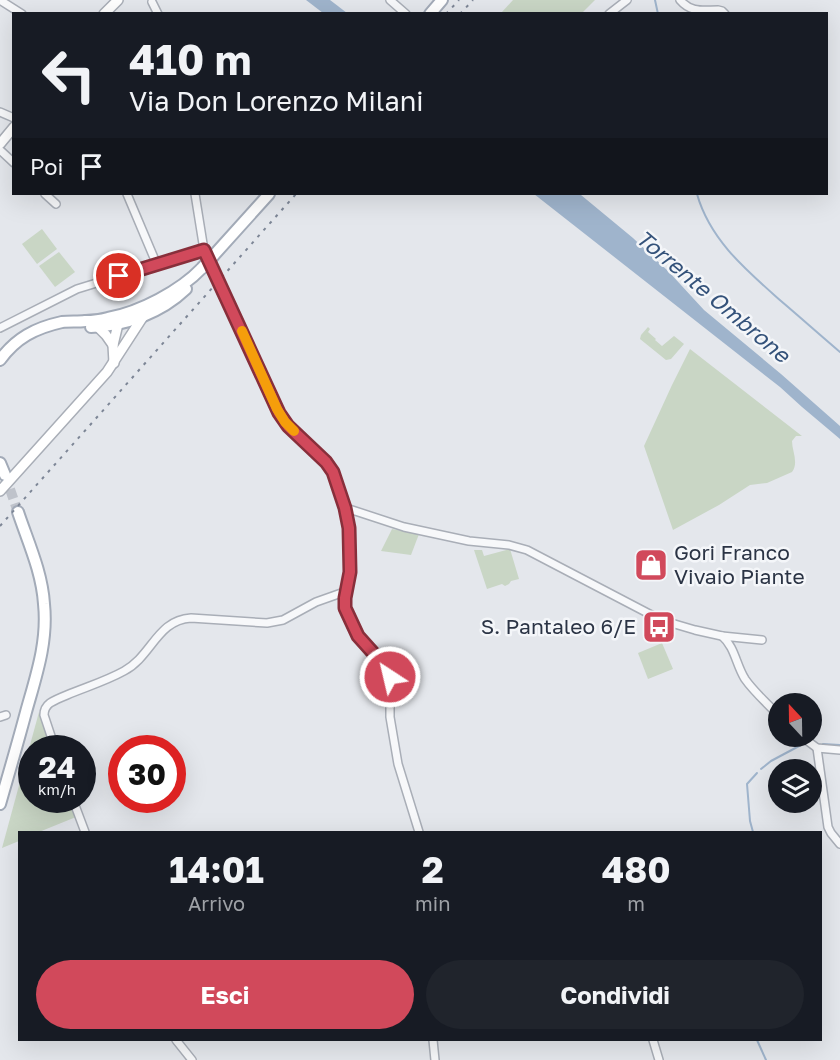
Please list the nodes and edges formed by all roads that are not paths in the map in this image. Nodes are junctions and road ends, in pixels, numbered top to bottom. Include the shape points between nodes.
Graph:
1 (0, 0) edge
2 (118, 0) edge
3 (390, 0) edge
4 (442, 0) edge
5 (627, 0) edge
6 (680, 0) edge
7 (152, 2) dead end
8 (19, 12) edge
9 (109, 12) edge
10 (157, 12) edge
11 (404, 12) edge
12 (432, 12) edge
13 (612, 12) edge
14 (723, 12) edge
15 (12, 129) edge
16 (0, 144) edge
17 (0, 150) edge
18 (12, 161) edge
19 (46, 195) edge
20 (127, 195) edge
21 (195, 195) edge
22 (268, 195) edge
23 (56, 204) dead end
24 (209, 252) junction
25 (157, 265) junction
26 (198, 272) junction
27 (144, 315) junction
28 (121, 321) junction
29 (55, 325) junction
30 (98, 327) junction
31 (0, 328) edge
32 (127, 341) junction
33 (113, 345) junction
34 (0, 360) edge
35 (114, 363) junction
36 (0, 463) edge
37 (4, 475) dead end
38 (0, 491) edge
39 (345, 508) junction
40 (18, 512) tunnel mouth
41 (347, 591) junction
42 (722, 636) junction
43 (762, 640) dead end
44 (768, 704) edge
45 (51, 735) edge
46 (817, 748) joint
47 (840, 750) edge
48 (0, 804) edge
49 (78, 813) edge
50 (85, 831) edge
51 (419, 831) edge
52 (840, 844) edge
53 (177, 1041) edge
54 (433, 1041) edge
55 (653, 1041) edge
56 (192, 1060) edge
57 (435, 1060) edge
58 (659, 1060) edge

1 - 8 street
2 - 9 street
3 - 11 street
4 - 12 main road
5 - 13 street
6 - 14 street via 692,9
7 - 10 street
15 - 16 street
17 - 18 street
19 - 23 street
20 - 25 street
21 - 24 street
22 - 24 main road
24 - 25 street
24 - 26 main road, bridge
24 - 39 street via 277,409 288,426 329,465
25 - 31 street via 73,291
26 - 27 main road via 178,297
26 - 28 main road
27 - 28 main road
27 - 32 street
28 - 29 main road
28 - 30 main road
28 - 32 street via 128,331
28 - 33 street
29 - 30 main road
29 - 34 main road via 26,335
30 - 33 street
32 - 35 street
33 - 35 street
35 - 38 street
36 - 37 main road
39 - 41 street via 351,564
39 - 42 street via 404,527 527,550 661,620
40 - 48 main road via 39,574 45,630 38,670
41 - 45 street via 277,622 191,618 170,624 130,667 49,704 44,715
41 - 51 street via 345,608 353,627 389,673 390,717 398,764
42 - 43 street
42 - 44 street via 748,683
46 - 47 street
46 - 52 street via 828,827
49 - 50 street
53 - 56 street
54 - 57 street
55 - 58 street

